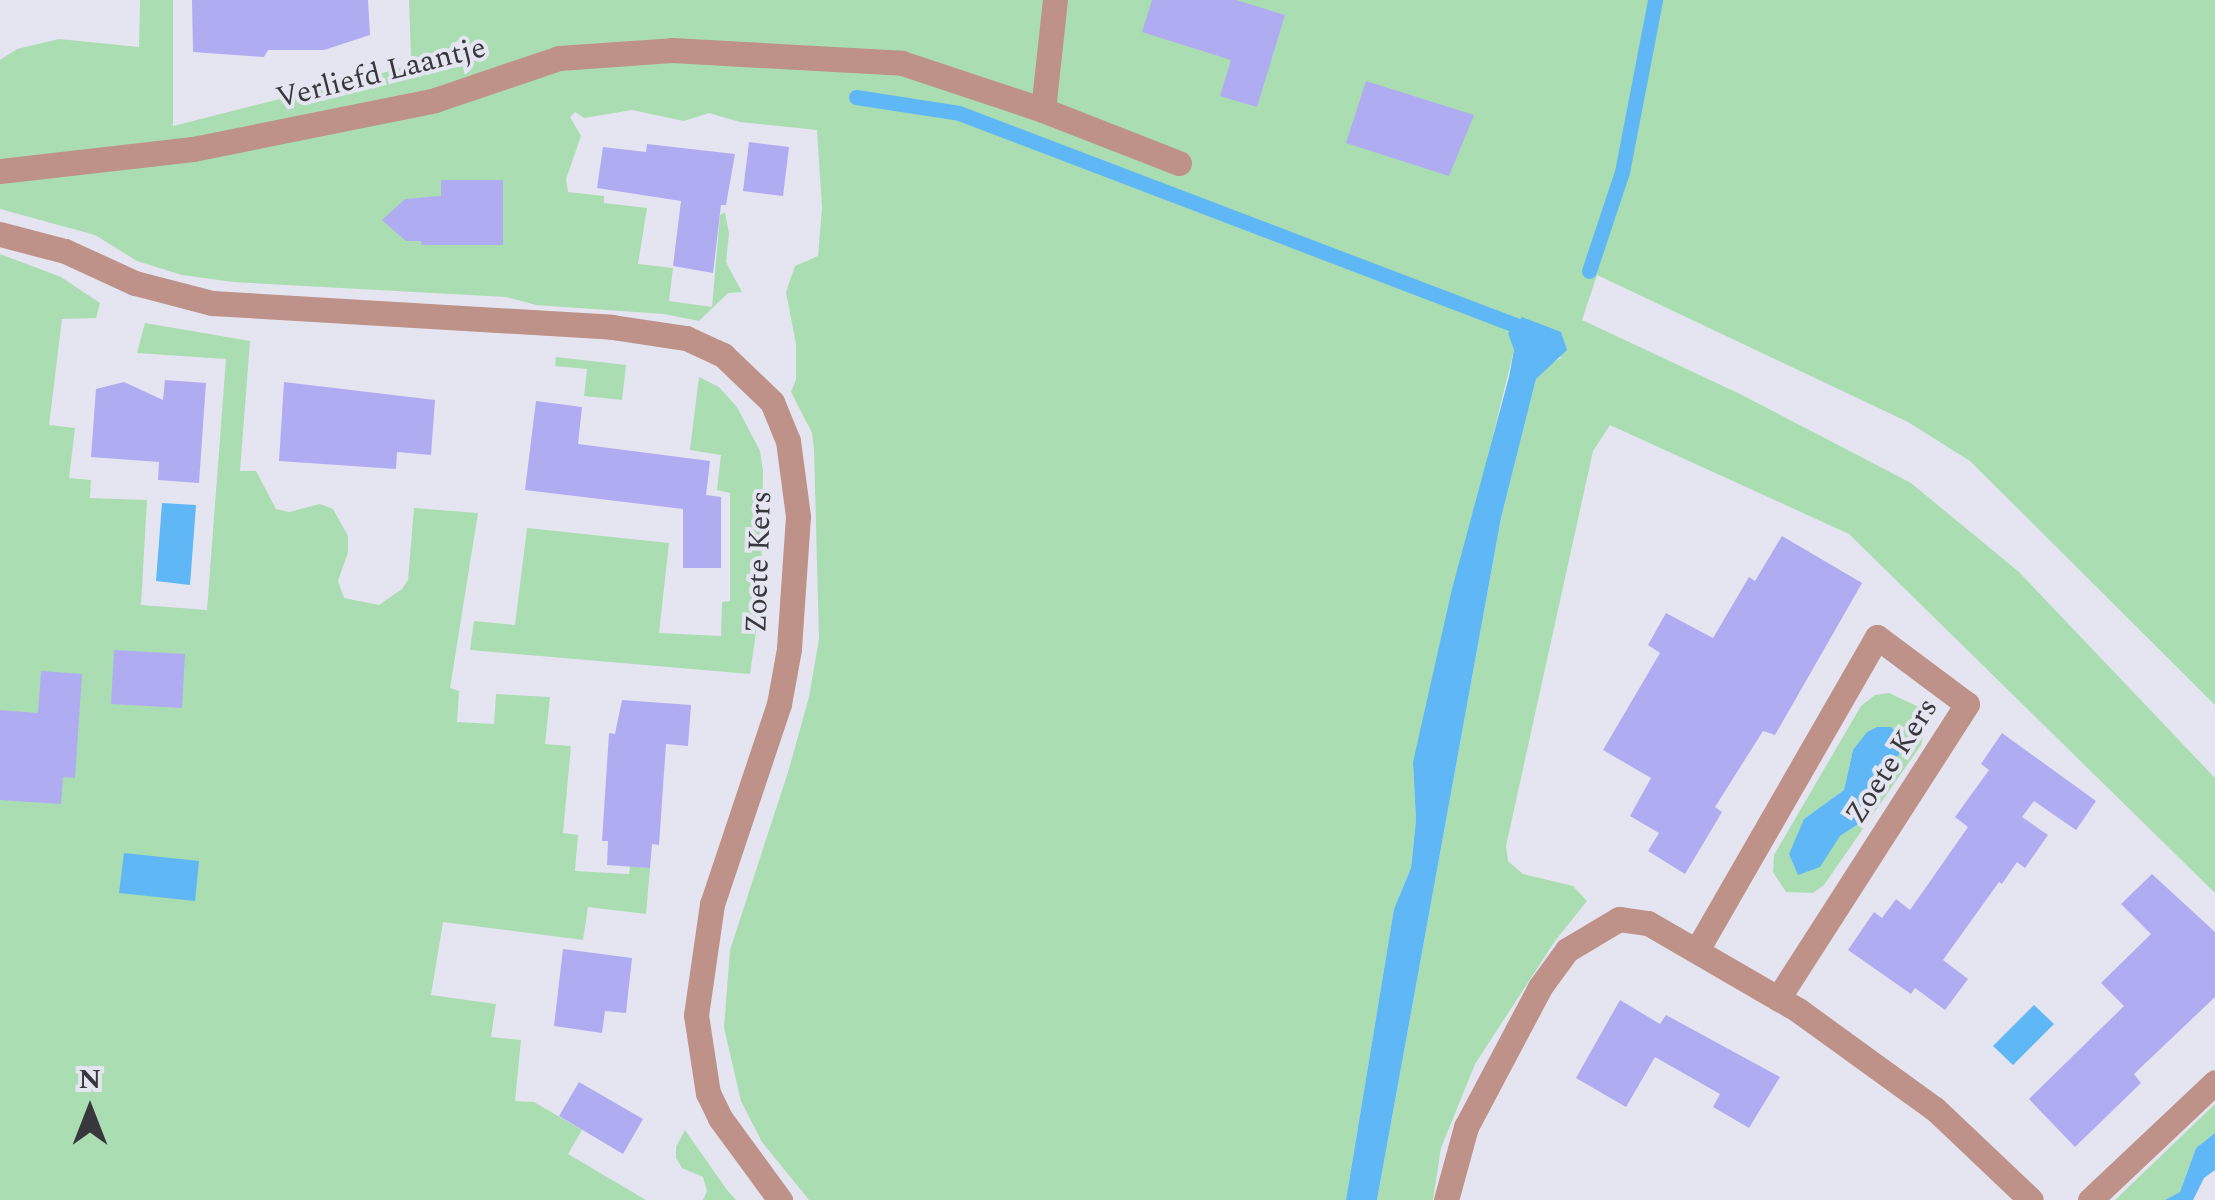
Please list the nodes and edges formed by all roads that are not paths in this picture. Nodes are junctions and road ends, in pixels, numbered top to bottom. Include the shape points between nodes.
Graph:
1 (1054, 0) edge
2 (1043, 110) junction
3 (1179, 162) dead end
4 (0, 170) edge
5 (0, 234) edge
6 (1697, 950) junction
7 (1778, 998) junction
8 (2215, 1082) edge
9 (780, 1200) edge
10 (1446, 1200) edge
11 (2031, 1200) edge
12 (2090, 1200) edge

1 - 2 street
2 - 3 street, Verliefd Laantje
2 - 4 street, Verliefd Laantje via 902,62 672,50 559,58 435,100 193,149
5 - 9 street, Zoete Kers via 212,303 672,336 723,355 764,393 788,441 797,503 789,649 775,719 712,904 696,1015 708,1092
6 - 7 street
6 - 7 street, Zoete Kers via 1877,638 1967,704
6 - 10 street via 1648,923 1619,919 1566,950 1502,1053 1466,1127
7 - 11 street via 1935,1109
8 - 12 street

